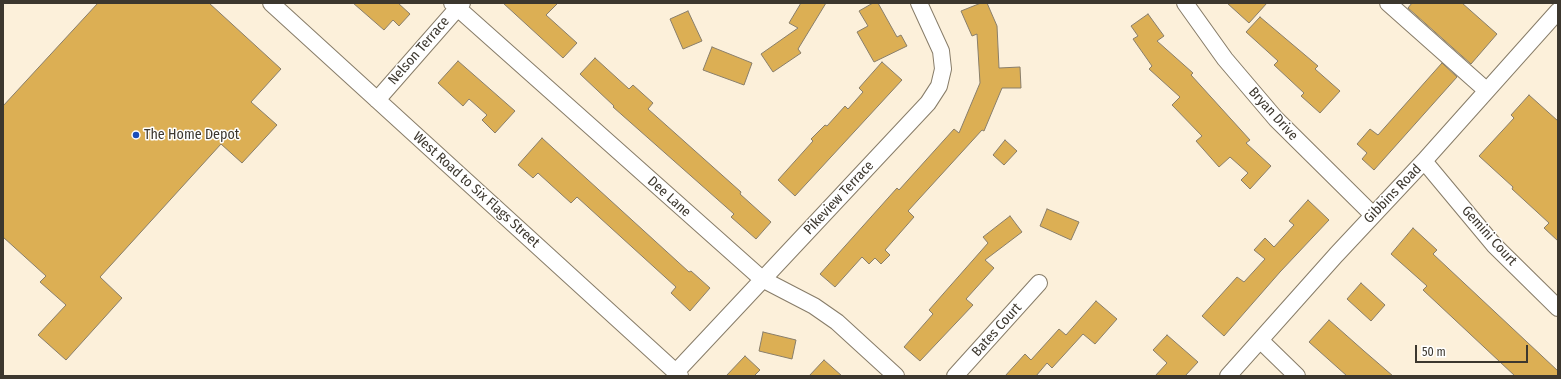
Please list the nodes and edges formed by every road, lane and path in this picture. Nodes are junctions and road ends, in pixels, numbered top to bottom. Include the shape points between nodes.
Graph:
1 (271, 3) edge
2 (919, 3) edge
3 (1185, 3) edge
4 (1388, 3) edge
5 (457, 5) edge
6 (1558, 11) edge
7 (1486, 90) junction
8 (377, 100) junction
9 (1424, 161) junction
10 (1373, 215) junction
11 (762, 279) junction
12 (1039, 283) dead end
13 (1558, 308) edge
14 (1261, 341) junction
15 (678, 374) edge
16 (896, 376) edge
17 (954, 376) edge
18 (1228, 376) edge
19 (1297, 376) edge

1 - 8 street, West Road to Six Flags Street
2 - 11 street, Pikeview Terrace via 941,51 943,68 939,86 928,103
3 - 10 street, Bryan Drive via 1225,59 1276,119
4 - 7 street
5 - 8 street, Nelson Terrace
5 - 11 street, Dee Lane
6 - 7 street, Gibbins Road
7 - 9 street, Gibbins Road
8 - 15 street, West Road to Six Flags Street
9 - 10 street, Gibbins Road
9 - 13 street, Gemini Court via 1494,245
10 - 14 street, Gibbins Road
11 - 15 street, Pikeview Terrace
11 - 16 street, Dee Lane via 814,306 837,322
12 - 17 street, Bates Court
14 - 18 street, Gibbins Road
14 - 19 street

